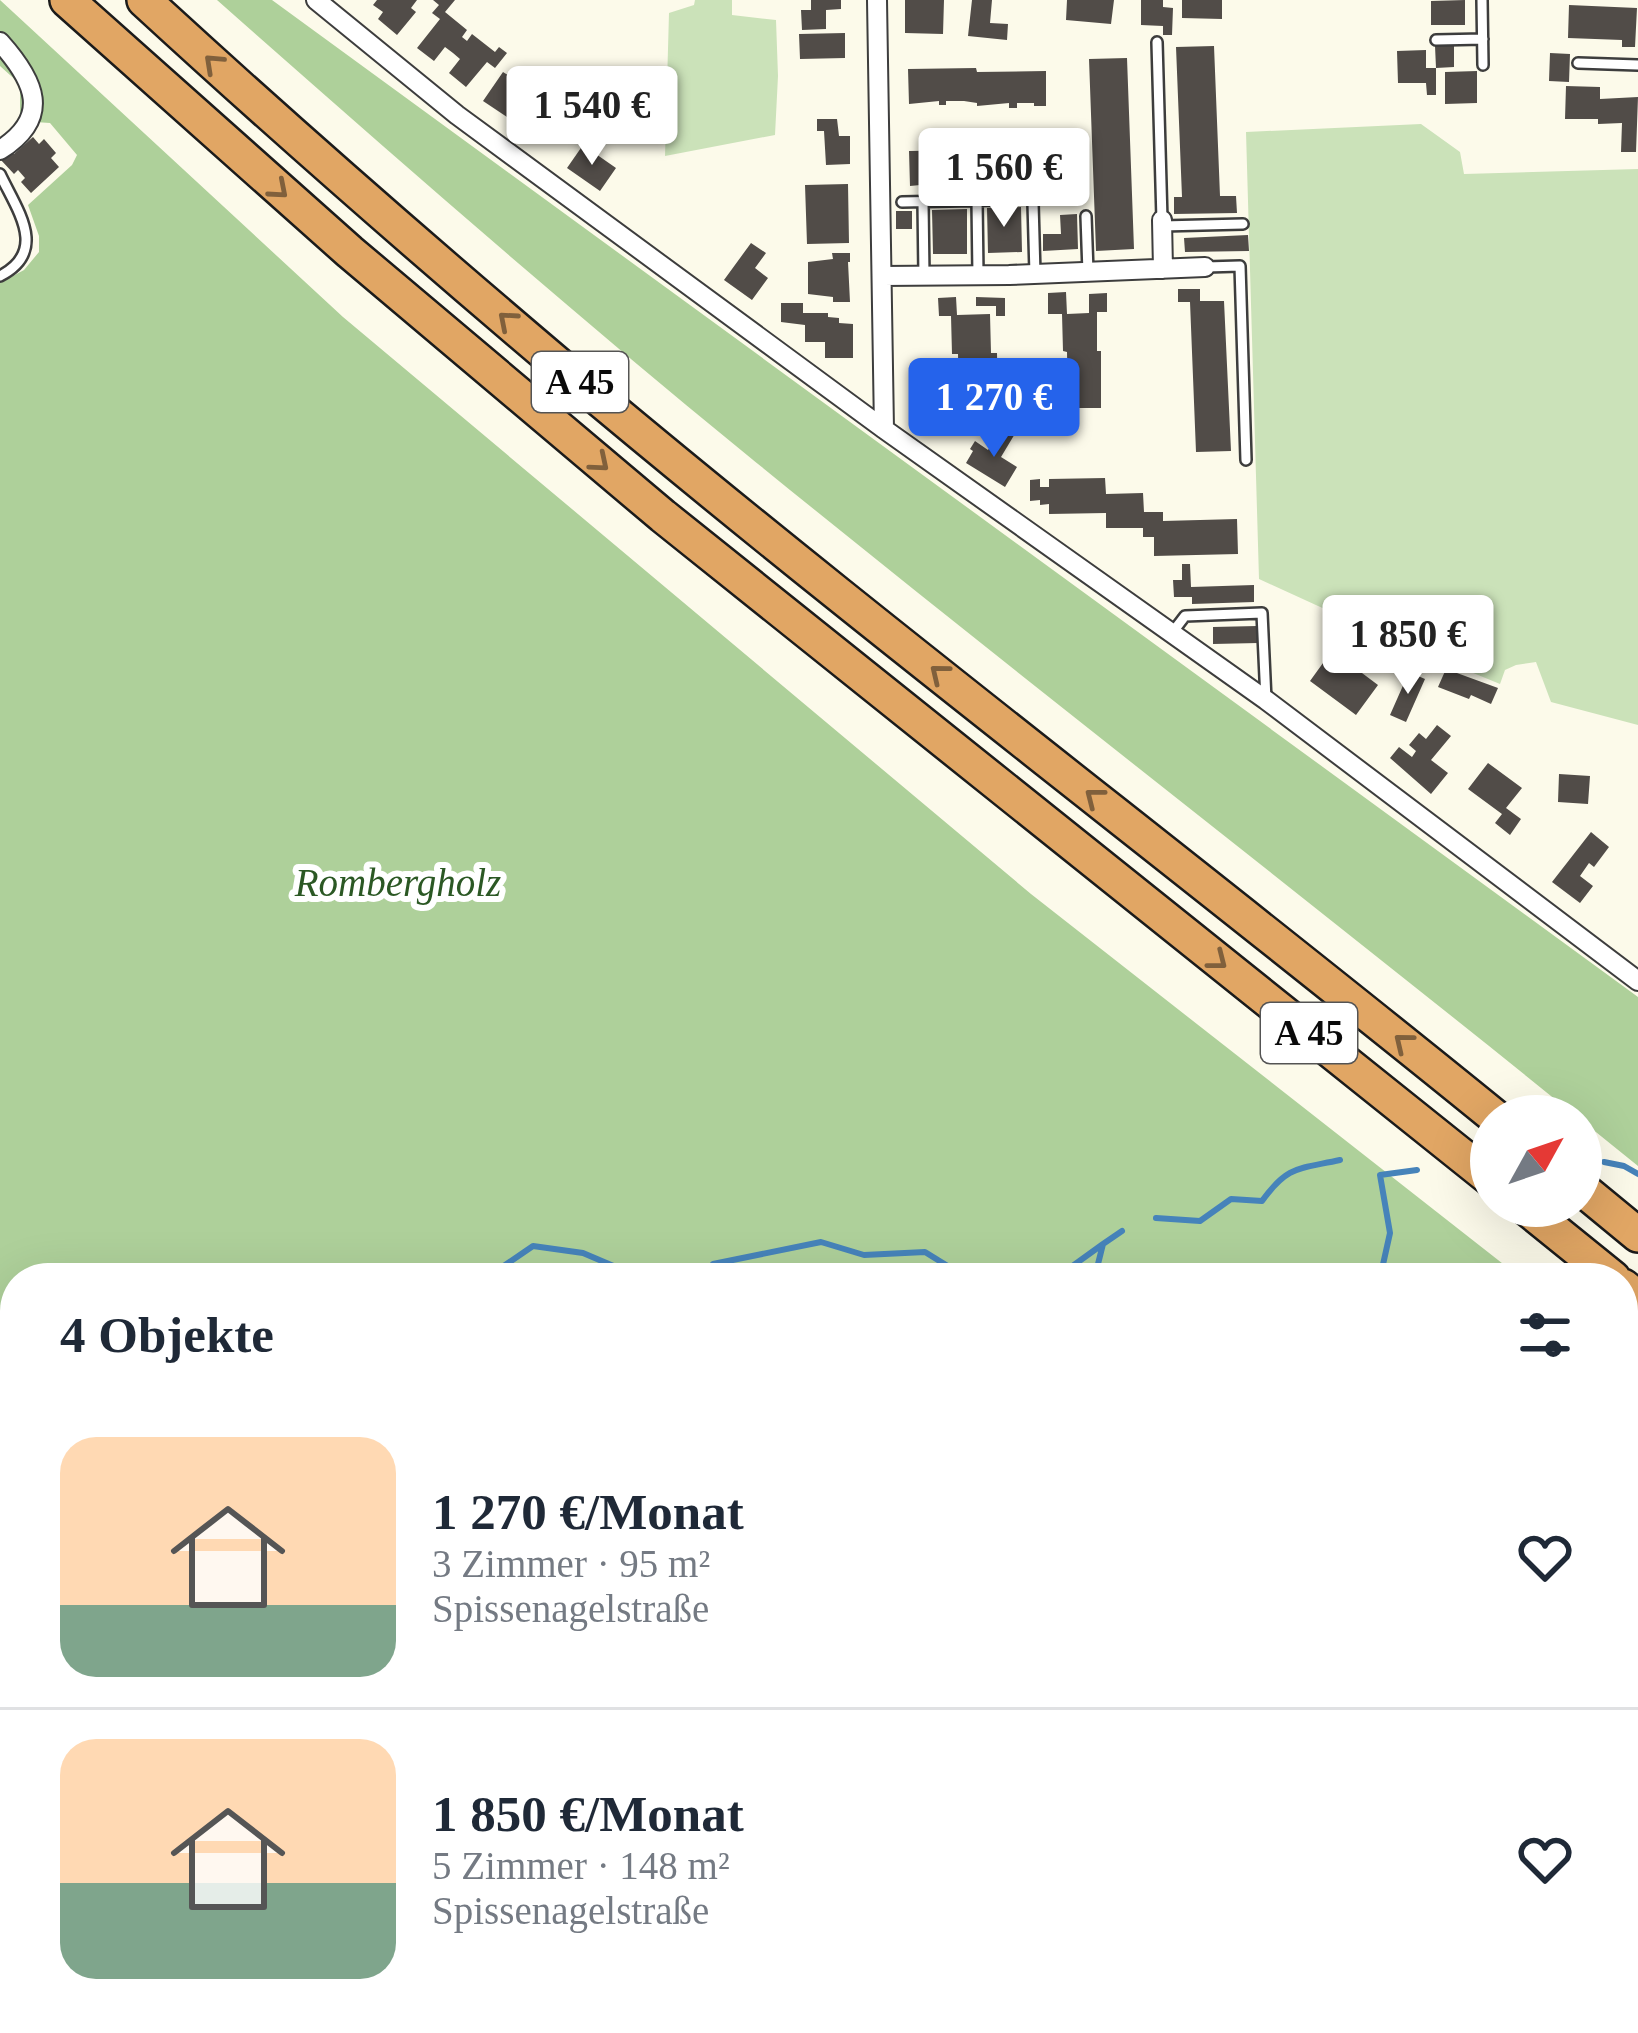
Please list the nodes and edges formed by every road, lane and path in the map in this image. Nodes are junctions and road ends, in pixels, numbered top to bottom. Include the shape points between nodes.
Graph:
1 (67, 0) edge
2 (144, 0) edge
3 (316, 0) edge
4 (877, 0) edge
5 (1482, 0) edge
6 (1483, 39) junction
7 (1436, 40) dead end
8 (0, 42) edge
9 (1156, 42) dead end
10 (1578, 63) dead end
11 (1484, 65) dead end
12 (1638, 65) edge
13 (0, 152) edge
14 (0, 174) edge
15 (977, 200) junction
16 (997, 200) dead end
17 (902, 202) dead end
18 (923, 202) junction
19 (1033, 203) dead end
20 (1086, 216) dead end
21 (1162, 223) junction
22 (1243, 224) dead end
23 (1204, 267) joint
24 (1163, 268) junction
25 (1088, 272) junction
26 (1035, 274) junction
27 (978, 275) junction
28 (0, 276) edge
29 (882, 276) junction
30 (924, 276) junction
31 (884, 429) junction
32 (1246, 460) dead end
33 (1172, 632) junction
34 (1266, 700) junction
35 (1638, 981) edge
36 (1470, 1097) edge
37 (1470, 1162) edge
38 (1602, 1205) edge
39 (1550, 1227) edge
40 (1638, 1235) edge
41 (1594, 1263) edge

1 -> 37 highway, A 45 via 535,410
36 -> 2 highway, A 45 via 569,374
3 - 31 street via 457,116
4 - 29 street
5 - 6 lane
6 - 7 lane
6 - 11 lane
8 - 13 street via 28,79 34,103 21,135
9 - 21 lane
10 - 12 lane
14 - 28 lane via 27,249
15 - 16 lane
15 - 18 lane
15 - 27 lane
17 - 18 lane
18 - 30 lane
19 - 26 lane
20 - 25 lane
21 - 22 lane
21 - 24 street
23 - 24 street
23 - 32 lane via 1240,266
24 - 25 street
25 - 26 street
26 - 27 street
27 - 30 street
29 - 30 street
29 - 31 street
31 - 33 street
33 - 34 street
33 - 34 lane via 1185,616 1262,613
34 - 35 street
38 - 40 highway
39 - 41 highway

